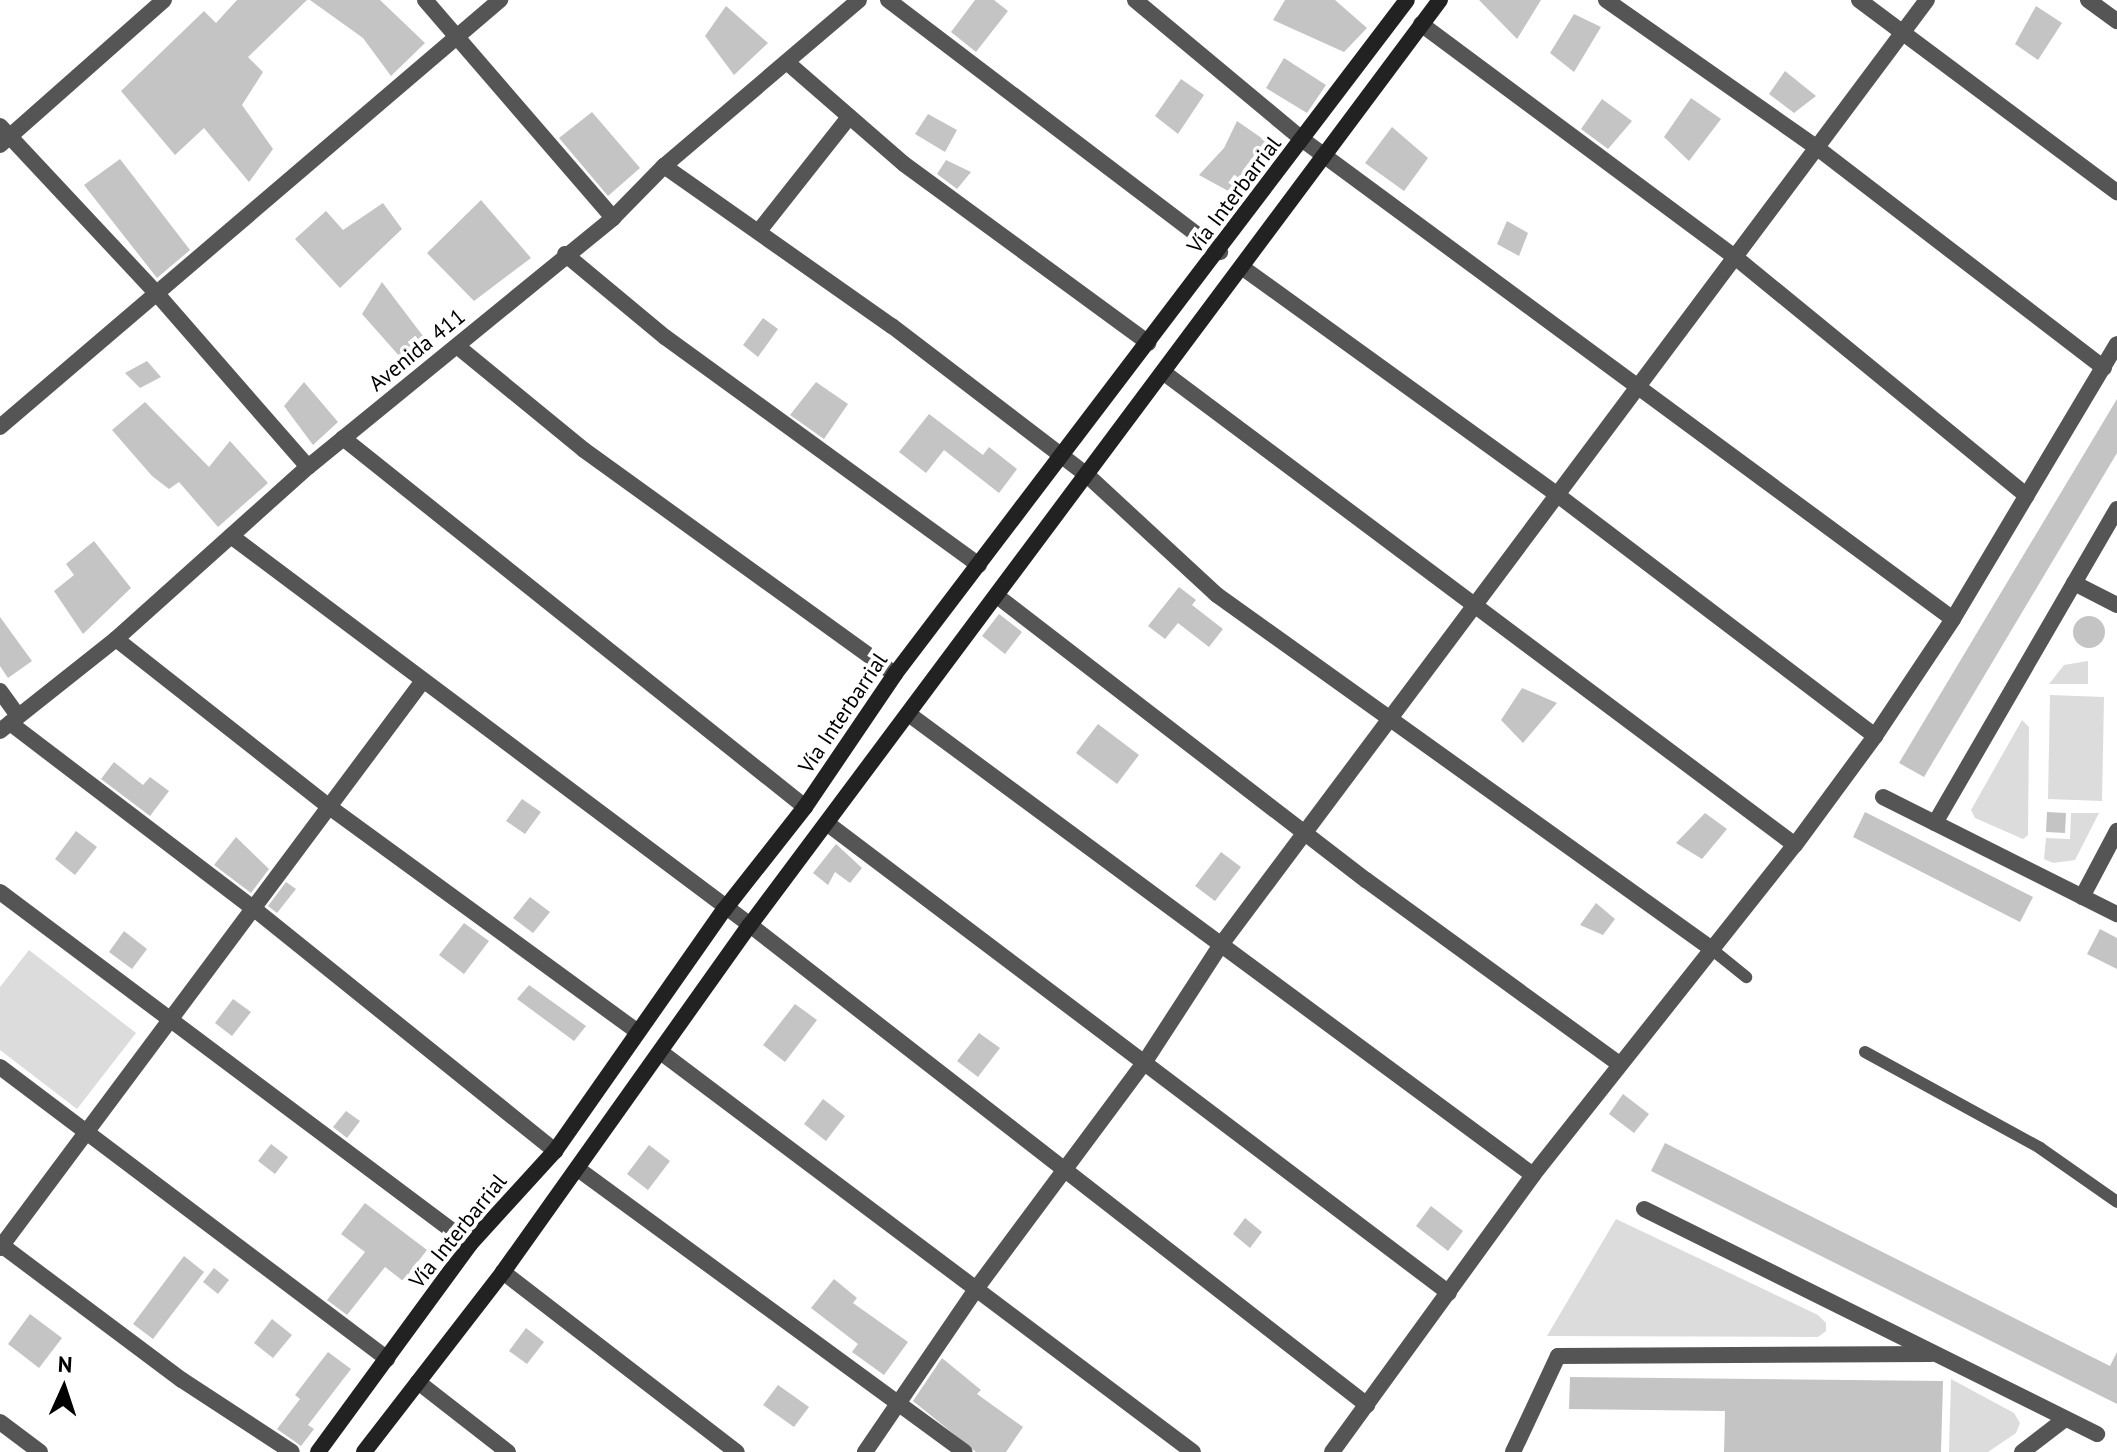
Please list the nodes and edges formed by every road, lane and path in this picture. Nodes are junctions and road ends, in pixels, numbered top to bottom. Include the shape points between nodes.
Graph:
1 (164, 0) edge
2 (425, 0) edge
3 (500, 0) edge
4 (859, 0) edge
5 (888, 0) edge
6 (1135, 0) edge
7 (1440, 0) edge
8 (1606, 0) edge
9 (1859, 0) edge
10 (1927, 0) edge
11 (2088, 0) edge
12 (1400, 3) edge
13 (2117, 21) edge
14 (1421, 24) junction
15 (1901, 33) junction
16 (460, 37) junction
17 (789, 64) junction
18 (849, 117) junction
19 (3, 137) edge
20 (1303, 140) junction
21 (1816, 147) junction
22 (1326, 157) junction
23 (664, 166) junction
24 (2117, 192) edge
25 (613, 218) junction
26 (759, 231) junction
27 (1220, 252) junction
28 (565, 254) junction
29 (1735, 257) junction
30 (1243, 268) junction
31 (158, 295) junction
32 (1149, 343) junction
33 (2117, 344) edge
34 (457, 346) junction
35 (2104, 368) junction
36 (1163, 372) junction
37 (1637, 383) junction
38 (0, 427) edge
39 (343, 438) junction
40 (1060, 455) junction
41 (308, 467) junction
42 (1087, 475) junction
43 (1555, 493) junction
44 (2027, 496) junction
45 (2117, 509) edge
46 (231, 536) junction
47 (979, 565) junction
48 (2074, 583) junction
49 (997, 596) junction
50 (2117, 605) edge
51 (1471, 607) junction
52 (1953, 619) junction
53 (116, 639) junction
54 (895, 674) junction
55 (422, 682) junction
56 (0, 691) edge
57 (910, 715) junction
58 (1387, 720) junction
59 (9, 723) edge
60 (1875, 736) junction
61 (1883, 797) dead end
62 (328, 806) junction
63 (805, 807) junction
64 (1935, 823) junction
65 (828, 824) junction
66 (2117, 831) edge
67 (1304, 832) junction
68 (1795, 845) junction
69 (0, 892) edge
70 (2082, 897) junction
71 (253, 908) junction
72 (724, 910) junction
73 (2117, 914) edge
74 (750, 925) junction
75 (1220, 946) junction
76 (1709, 947) junction
77 (1746, 977) dead end
78 (168, 1020) junction
79 (637, 1031) junction
80 (1865, 1052) dead end
81 (662, 1053) junction
82 (1146, 1060) junction
83 (1619, 1064) junction
84 (0, 1067) edge
85 (86, 1132) junction
86 (555, 1151) junction
87 (1064, 1168) junction
88 (578, 1169) junction
89 (1533, 1175) junction
90 (2117, 1202) edge
91 (1644, 1209) dead end
92 (470, 1244) junction
93 (1, 1246) edge
94 (503, 1272) junction
95 (976, 1289) junction
96 (1449, 1293) junction
97 (1937, 1354) junction
98 (387, 1359) junction
99 (418, 1382) junction
100 (900, 1405) junction
101 (1367, 1405) junction
102 (2065, 1419) junction
103 (0, 1422) edge
104 (2097, 1434) dead end
105 (40, 1452) edge
106 (292, 1452) edge
107 (318, 1452) edge
108 (364, 1452) edge
109 (508, 1452) edge
110 (737, 1452) edge
111 (865, 1452) edge
112 (965, 1452) edge
113 (1193, 1452) edge
114 (1332, 1452) edge
115 (1513, 1452) edge
116 (2022, 1452) edge

1 - 19 street
2 - 16 street
3 - 16 street
4 - 17 street, Avenida 411
5 - 27 street
6 - 20 street
7 - 14 main road
8 - 21 street
9 - 15 street
10 - 15 street
11 - 13 street
12 - 20 main road, Vía Interbarrial
14 - 22 main road
14 - 29 street
15 - 21 street
15 - 24 street
16 - 25 street
16 - 31 street via 398,82
17 - 18 street
17 - 23 street, Avenida 411
18 - 26 street
18 - 32 street via 904,164
19 - 31 street
20 - 22 street
20 - 27 main road, Vía Interbarrial
21 - 29 street
21 - 35 street
22 - 30 main road
22 - 37 street
23 - 25 street, Avenida 411
23 - 26 street
25 - 28 street, Avenida 411
26 - 40 street
27 - 32 main road, Vía Interbarrial
28 - 34 street, Avenida 411
28 - 47 street via 665,337
29 - 37 street
29 - 44 street
30 - 36 main road
30 - 43 street
31 - 38 street
31 - 41 street
32 - 40 main road, Vía Interbarrial
33 - 35 street
34 - 39 street, Avenida 411
34 - 54 street via 584,450
35 - 44 street
36 - 42 main road
36 - 51 street
37 - 43 street
37 - 52 street
39 - 41 street, Avenida 411
39 - 63 street
40 - 42 street
40 - 47 main road, Vía Interbarrial
41 - 46 street, Avenida 411
42 - 49 main road
42 - 58 street via 1217,595
43 - 51 street
43 - 60 street
44 - 52 street
45 - 48 street
46 - 53 street, Avenida 411
46 - 55 street
47 - 54 main road, Vía Interbarrial
48 - 50 street
48 - 64 street
49 - 57 main road
49 - 67 street
51 - 58 street
51 - 68 street
52 - 60 street
53 - 59 street, Avenida 411
53 - 62 street
54 - 63 main road, Vía Interbarrial
55 - 62 street
55 - 72 street
56 - 59 street
57 - 65 main road
57 - 75 street
58 - 67 street
58 - 76 street
59 - 71 street
60 - 68 street
61 - 64 street
62 - 71 street
62 - 79 street
63 - 72 main road, Vía Interbarrial
64 - 70 street
65 - 74 main road
65 - 82 street
66 - 70 street
67 - 75 street
67 - 83 street
68 - 76 street
69 - 78 street
70 - 73 street
71 - 78 street
71 - 86 street
72 - 74 street
72 - 79 main road, Vía Interbarrial
74 - 81 main road
74 - 87 street
75 - 82 street
75 - 89 street
76 - 77 lane
76 - 83 street
78 - 85 street
78 - 92 street
79 - 86 main road, Vía Interbarrial
80 - 90 lane via 2040,1148
81 - 88 main road
81 - 95 street
82 - 87 street
82 - 96 street
83 - 89 street
84 - 85 street
85 - 93 street
85 - 98 street
86 - 92 main road, Vía Interbarrial
87 - 95 street
87 - 101 street
88 - 94 main road
88 - 100 street
89 - 96 street
91 - 97 street
92 - 98 main road, Vía Interbarrial
93 - 106 street via 182,1380
94 - 99 main road
94 - 110 street
95 - 100 street
95 - 113 street
96 - 101 street
97 - 102 street
97 - 115 street via 1558,1356
98 - 107 main road, Vía Interbarrial
99 - 108 main road
99 - 109 street
100 - 111 street
100 - 112 street
101 - 114 street
102 - 104 street
102 - 116 street
103 - 105 street

